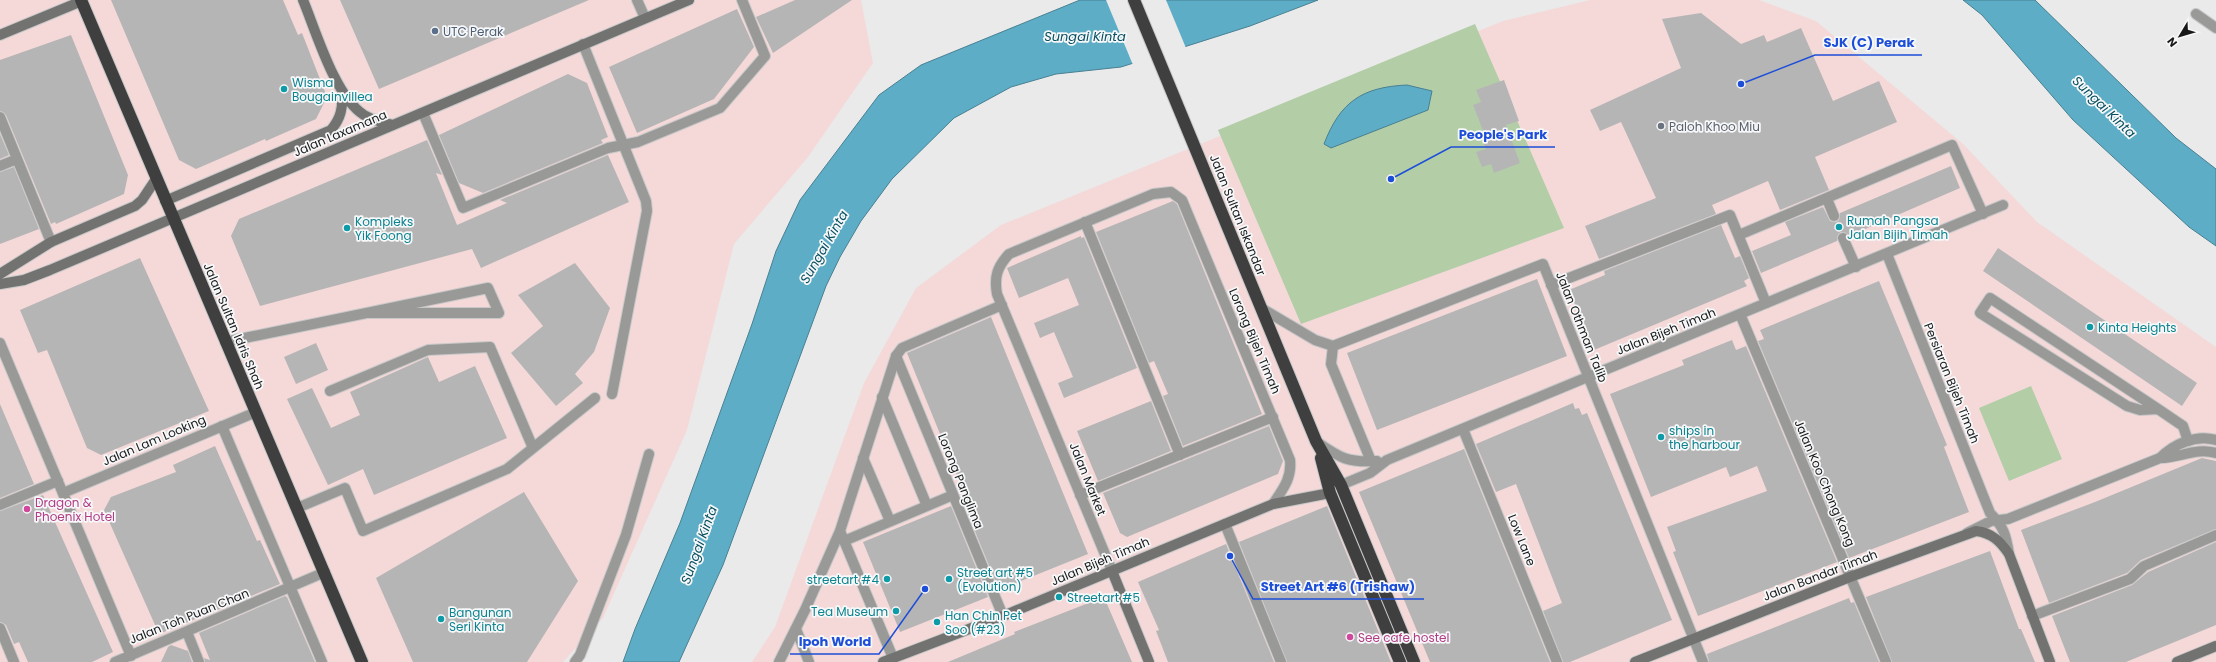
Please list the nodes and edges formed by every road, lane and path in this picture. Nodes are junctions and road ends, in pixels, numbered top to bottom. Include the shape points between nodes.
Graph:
1 (303, 0) edge
2 (637, 0) edge
3 (689, 0) edge
4 (742, 0) edge
5 (1134, 0) edge
6 (82, 1) edge
7 (2196, 14) dead end
8 (645, 18) junction
9 (2216, 28) edge
10 (0, 35) edge
11 (583, 44) junction
12 (342, 92) junction
13 (423, 113) junction
14 (0, 117) edge
15 (393, 125) junction
16 (624, 144) junction
17 (17, 158) junction
18 (0, 166) edge
19 (156, 179) junction
20 (1171, 192) joint
21 (1827, 199) junction
22 (165, 201) junction
23 (2003, 206) dead end
24 (1983, 214) junction
25 (1834, 216) dead end
26 (172, 218) junction
27 (1085, 222) junction
28 (1738, 235) junction
29 (1844, 238) dead end
30 (52, 242) junction
31 (1886, 254) junction
32 (1856, 267) junction
33 (0, 274) edge
34 (0, 284) edge
35 (1551, 285) junction
36 (1766, 303) junction
37 (1002, 306) junction
38 (1261, 308) junction
39 (367, 313) junction
40 (1740, 314) junction
41 (225, 342) junction
42 (0, 343) edge
43 (1333, 346) junction
44 (896, 356) junction
45 (1588, 377) junction
46 (330, 390) dead end
47 (612, 394) dead end
48 (882, 397) junction
49 (595, 398) dead end
50 (2158, 409) junction
51 (256, 412) junction
52 (1273, 417) junction
53 (222, 426) junction
54 (1463, 429) junction
55 (2216, 439) edge
56 (1316, 441) junction
57 (2188, 441) junction
58 (533, 448) junction
59 (2216, 453) edge
60 (649, 454) dead end
61 (1180, 455) junction
62 (863, 458) junction
63 (2160, 458) junction
64 (1387, 460) junction
65 (1371, 461) junction
66 (58, 481) junction
67 (1341, 485) junction
68 (63, 493) junction
69 (1330, 493) junction
70 (953, 495) junction
71 (1080, 495) junction
72 (1273, 504) junction
73 (0, 506) edge
74 (927, 506) junction
75 (297, 508) junction
76 (1997, 520) junction
77 (890, 521) junction
78 (1225, 524) junction
79 (1967, 533) junction
80 (2216, 535) edge
81 (842, 536) junction
82 (2008, 554) junction
83 (1112, 571) junction
84 (325, 572) junction
85 (1850, 577) junction
86 (291, 587) junction
87 (1002, 616) junction
88 (2032, 616) junction
89 (0, 628) edge
90 (796, 629) junction
91 (187, 632) junction
92 (1693, 638) junction
93 (2216, 646) edge
94 (130, 659) edge
95 (894, 660) edge
96 (14, 662) edge
97 (115, 662) edge
98 (199, 662) edge
99 (322, 662) edge
100 (362, 662) edge
101 (575, 662) edge
102 (779, 662) edge
103 (809, 662) edge
104 (883, 662) edge
105 (1149, 662) edge
106 (1281, 662) edge
107 (1400, 662) edge
108 (1414, 662) edge
109 (1557, 662) edge
110 (1635, 662) edge
111 (1703, 662) edge
112 (1886, 662) edge
113 (2050, 662) edge
114 (2177, 662) edge

1 - 12 street
2 - 8 street
3 - 8 street, Jalan Laxamana
4 - 16 street via 765,56 720,108 638,142
5 - 38 highway, Jalan Sultan Iskandar
6 - 10 street
6 - 19 highway, Jalan Sultan Idris Shah
7 - 9 street
8 - 11 street, Jalan Laxamana
11 - 13 street, Jalan Laxamana
11 - 16 street
12 - 15 street via 363,114
12 - 22 street via 342,108 338,121 331,130
13 - 15 street, Jalan Laxamana
13 - 16 street via 463,208 608,148
14 - 17 street
15 - 26 street, Jalan Laxamana
16 - 47 street via 646,201 647,211
17 - 18 street
17 - 30 street
19 - 22 highway, Jalan Sultan Idris Shah
19 - 30 street via 135,206
20 - 27 street, Jalan Market via 1153,194
20 - 52 street, Lorong Bijeh Timah via 1182,200
21 - 24 street via 1952,145
21 - 25 street
21 - 28 street
22 - 26 highway, Jalan Sultan Idris Shah
23 - 24 street, Jalan Bijeh Timah
24 - 31 street, Jalan Bijeh Timah
26 - 34 street, Jalan Laxamana via 24,280
26 - 41 highway, Jalan Sultan Idris Shah
27 - 37 street, Jalan Market via 1008,254 996,271 997,294
27 - 61 street
28 - 35 street via 1730,215
28 - 36 street
29 - 32 street
30 - 33 street
31 - 32 street, Jalan Bijeh Timah
31 - 76 street, Persiaran Bijeh Timah via 1990,513
32 - 36 street, Jalan Bijeh Timah
35 - 43 street, Jalan Othman Talib via 1543,264
35 - 45 street, Jalan Othman Talib
36 - 40 street, Jalan Bijeh Timah
37 - 44 street via 902,348
37 - 71 street, Jalan Market
38 - 43 street via 1315,340
38 - 56 highway, Jalan Sultan Iskandar
39 - 39 street via 488,288 499,313 429,313
39 - 41 street
40 - 45 street, Jalan Bijeh Timah
40 - 85 street, Jalan Koo Chong Kong
41 - 51 highway, Jalan Sultan Idris Shah
42 - 66 street, Jalan Toh Puan Chan
43 - 65 street via 1331,364
44 - 48 street
44 - 70 street, Lorong Panglima
45 - 54 street, Jalan Bijeh Timah
45 - 92 street, Jalan Othman Talib
46 - 58 street via 428,350 490,347
48 - 62 street
48 - 74 street
49 - 58 street
50 - 50 street via 1990,298 1980,313 2127,406 2140,410
50 - 57 street via 2183,426
51 - 53 street, Jalan Lam Looking
51 - 75 highway, Jalan Sultan Idris Shah
52 - 61 street
52 - 72 street, Lorong Bijeh Timah via 1290,460 1291,472
53 - 68 street, Jalan Lam Looking
53 - 86 street
54 - 64 street, Jalan Bijeh Timah
54 - 109 street, Low Lane
55 - 57 street via 2198,438
56 - 65 street via 1338,457 1349,461
56 - 67 highway, Jalan Sultan Iskandar
56 - 69 highway, Jalan Sultan Iskandar
57 - 63 street via 2169,450
58 - 75 street via 507,469 363,531 346,488
59 - 63 street via 2200,451 2172,458
60 - 101 street via 626,535 580,655
61 - 71 street
62 - 77 street
62 - 81 street
63 - 76 street via 2008,519
64 - 65 street
64 - 67 street, Jalan Bijeh Timah via 1370,473
66 - 68 street, Jalan Toh Puan Chan
66 - 73 street
67 - 108 highway, Jalan Sultan Iskandar
68 - 94 street, Jalan Toh Puan Chan
69 - 72 street, Jalan Bijeh Timah
69 - 107 highway, Jalan Sultan Iskandar
70 - 74 street
70 - 87 street, Lorong Panglima
71 - 83 street, Jalan Market
72 - 78 street, Jalan Bijeh Timah
74 - 77 street
75 - 84 highway, Jalan Sultan Idris Shah
76 - 79 street
76 - 82 street, Persiaran Bijeh Timah via 2007,538
77 - 81 street
78 - 83 street, Jalan Bijeh Timah
78 - 106 street
79 - 82 street, Jalan Bandar Timah via 1976,531 1992,536 2002,544
79 - 85 street, Jalan Bandar Timah
80 - 88 street via 2144,566 2130,579
81 - 90 street
81 - 95 street
82 - 88 street
83 - 87 street, Jalan Bijeh Timah
83 - 105 street, Jalan Market
84 - 86 street, Jalan Toh Puan Chan
84 - 100 highway, Jalan Sultan Idris Shah
85 - 92 street, Jalan Bandar Timah
85 - 112 street, Jalan Koo Chong Kong
86 - 91 street, Jalan Toh Puan Chan
86 - 99 street
87 - 95 street, Jalan Bijeh Timah
88 - 113 street
89 - 96 street
90 - 102 street
90 - 103 street
91 - 94 street, Jalan Toh Puan Chan
91 - 98 street
92 - 110 street, Jalan Bandar Timah
92 - 111 street, Jalan Othman Talib
93 - 114 street
94 - 97 street
95 - 104 street, Jalan Bijeh Timah

